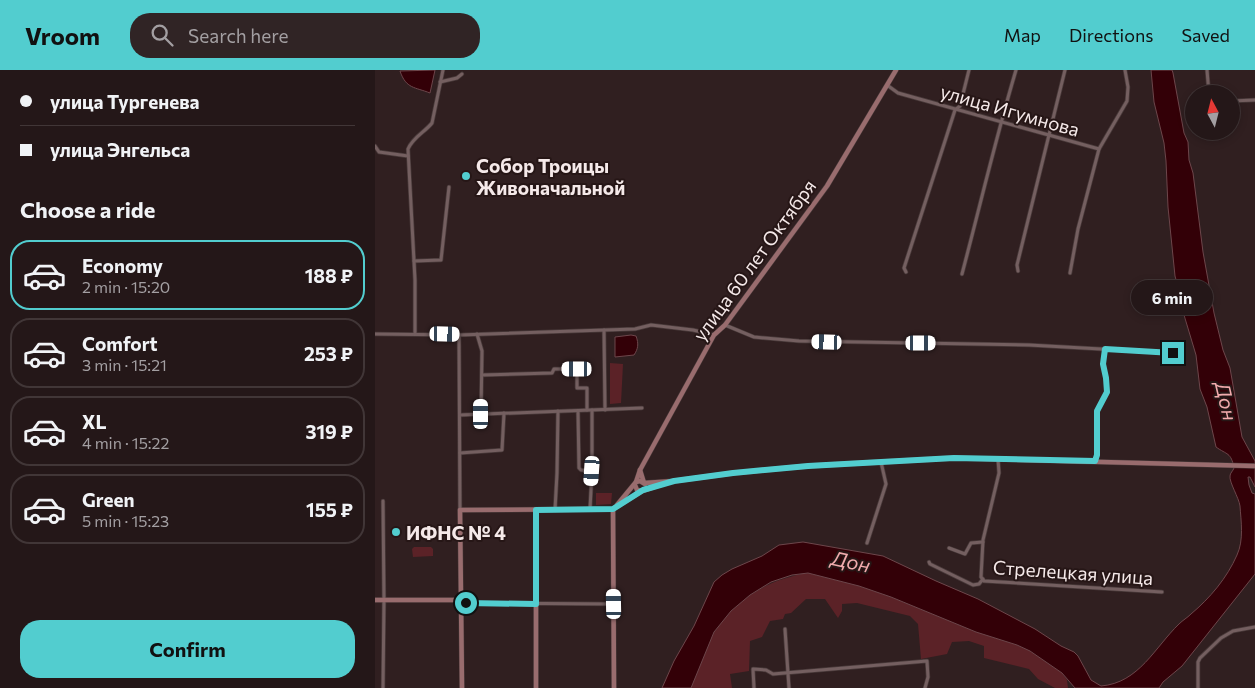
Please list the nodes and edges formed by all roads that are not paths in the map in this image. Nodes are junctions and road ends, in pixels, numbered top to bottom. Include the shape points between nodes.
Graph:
1 (443, 70) edge
2 (896, 70) edge
3 (969, 70) edge
4 (1016, 70) edge
5 (1065, 70) edge
6 (1125, 70) edge
7 (1207, 70) edge
8 (462, 74) dead end
9 (441, 82) junction
10 (887, 85) junction
11 (1208, 85) edge
12 (1240, 100) edge
13 (1255, 100) edge
14 (957, 108) junction
15 (1001, 121) junction
16 (1049, 135) junction
17 (375, 146) edge
18 (1099, 149) junction
19 (408, 156) junction
20 (449, 187) dead end
21 (414, 261) junction
22 (1018, 271) dead end
23 (906, 272) dead end
24 (1070, 273) dead end
25 (962, 274) dead end
26 (725, 325) junction
27 (604, 330) junction
28 (375, 334) edge
29 (415, 334) junction
30 (477, 334) junction
31 (459, 335) junction
32 (714, 335) junction
33 (1105, 349) junction
34 (1173, 353) dead end
35 (482, 376) junction
36 (642, 408) dead end
37 (587, 410) junction
38 (592, 410) junction
39 (605, 410) junction
40 (558, 411) junction
41 (578, 411) junction
42 (481, 414) junction
43 (504, 414) junction
44 (460, 415) junction
45 (460, 453) junction
46 (998, 459) junction
47 (881, 461) junction
48 (1095, 461) junction
49 (1255, 466) edge
50 (640, 470) junction
51 (592, 471) junction
52 (674, 481) junction
53 (644, 483) junction
54 (635, 484) junction
55 (643, 490) junction
56 (383, 501) dead end
57 (613, 509) junction
58 (460, 510) junction
59 (536, 510) junction
60 (555, 510) junction
61 (589, 510) junction
62 (983, 542) junction
63 (867, 543) dead end
64 (949, 548) dead end
65 (929, 562) dead end
66 (983, 579) junction
67 (1162, 592) dead end
68 (375, 600) edge
69 (384, 600) junction
70 (461, 601) junction
71 (536, 604) junction
72 (614, 604) junction
73 (1255, 627) edge
74 (785, 629) dead end
75 (788, 673) junction
76 (383, 688) edge
77 (462, 688) edge
78 (536, 688) edge
79 (615, 688) edge
80 (754, 688) edge
81 (789, 688) edge
82 (925, 688) edge
83 (1198, 688) edge

1 - 9 street
2 - 10 main road, улица 60 лет Октября
3 - 14 street
4 - 15 street
5 - 16 street
6 - 18 street via 1129,86 1127,101
7 - 11 street
8 - 9 street
9 - 19 street via 432,122 411,142
10 - 14 street, улица Игумнова via 898,92
10 - 26 main road, улица 60 лет Октября via 827,186
12 - 13 street
14 - 15 street, улица Игумнова
14 - 23 street via 904,268
15 - 16 street, улица Игумнова
15 - 25 street
16 - 18 street, улица Игумнова
16 - 22 street
17 - 19 street via 379,152
18 - 24 street
19 - 21 street
20 - 21 street via 441,260
21 - 29 street
26 - 32 main road, улица 60 лет Октября
26 - 33 street via 754,337 799,341
27 - 30 street
27 - 32 street via 651,325
27 - 39 street
28 - 29 street
29 - 31 street
30 - 31 street
30 - 35 street via 482,351
31 - 44 street
32 - 50 main road, улица 60 лет Октября
33 - 34 street
33 - 48 street via 1103,364 1107,392 1097,411
35 - 37 street via 552,373 554,368 577,369 577,388 587,388
35 - 42 street
36 - 39 street
37 - 38 street
37 - 41 street
38 - 39 street
38 - 51 street
40 - 41 street
40 - 43 street
40 - 60 street
41 - 51 street via 579,468
42 - 43 street
42 - 44 street
43 - 45 street via 502,450
44 - 45 street
45 - 58 street
46 - 47 main road
46 - 48 main road
46 - 62 street, Стрелецкая улица via 999,473
47 - 52 main road
47 - 63 street via 886,484
48 - 49 main road
50 - 53 main road
50 - 54 main road, улица 60 лет Октября
51 - 61 street
52 - 53 main road
52 - 55 main road
53 - 54 main road
53 - 55 main road
54 - 55 main road via 637,490
54 - 57 main road
55 - 57 main road
56 - 69 street
57 - 61 main road
57 - 72 main road
58 - 59 main road
58 - 70 main road
59 - 60 main road
59 - 71 main road
60 - 61 main road
62 - 64 street, Стрелецкая улица via 971,543 965,554
62 - 66 street, Стрелецкая улица
65 - 66 street, Стрелецкая улица via 973,585
66 - 67 street, Стрелецкая улица
68 - 69 main road
69 - 70 main road
69 - 76 street
70 - 71 street
70 - 77 main road
71 - 72 street
71 - 78 main road
72 - 79 main road
73 - 83 street via 1233,631 1200,658
74 - 75 street
75 - 80 street via 773,674 753,669
75 - 81 street
75 - 82 street via 927,661

